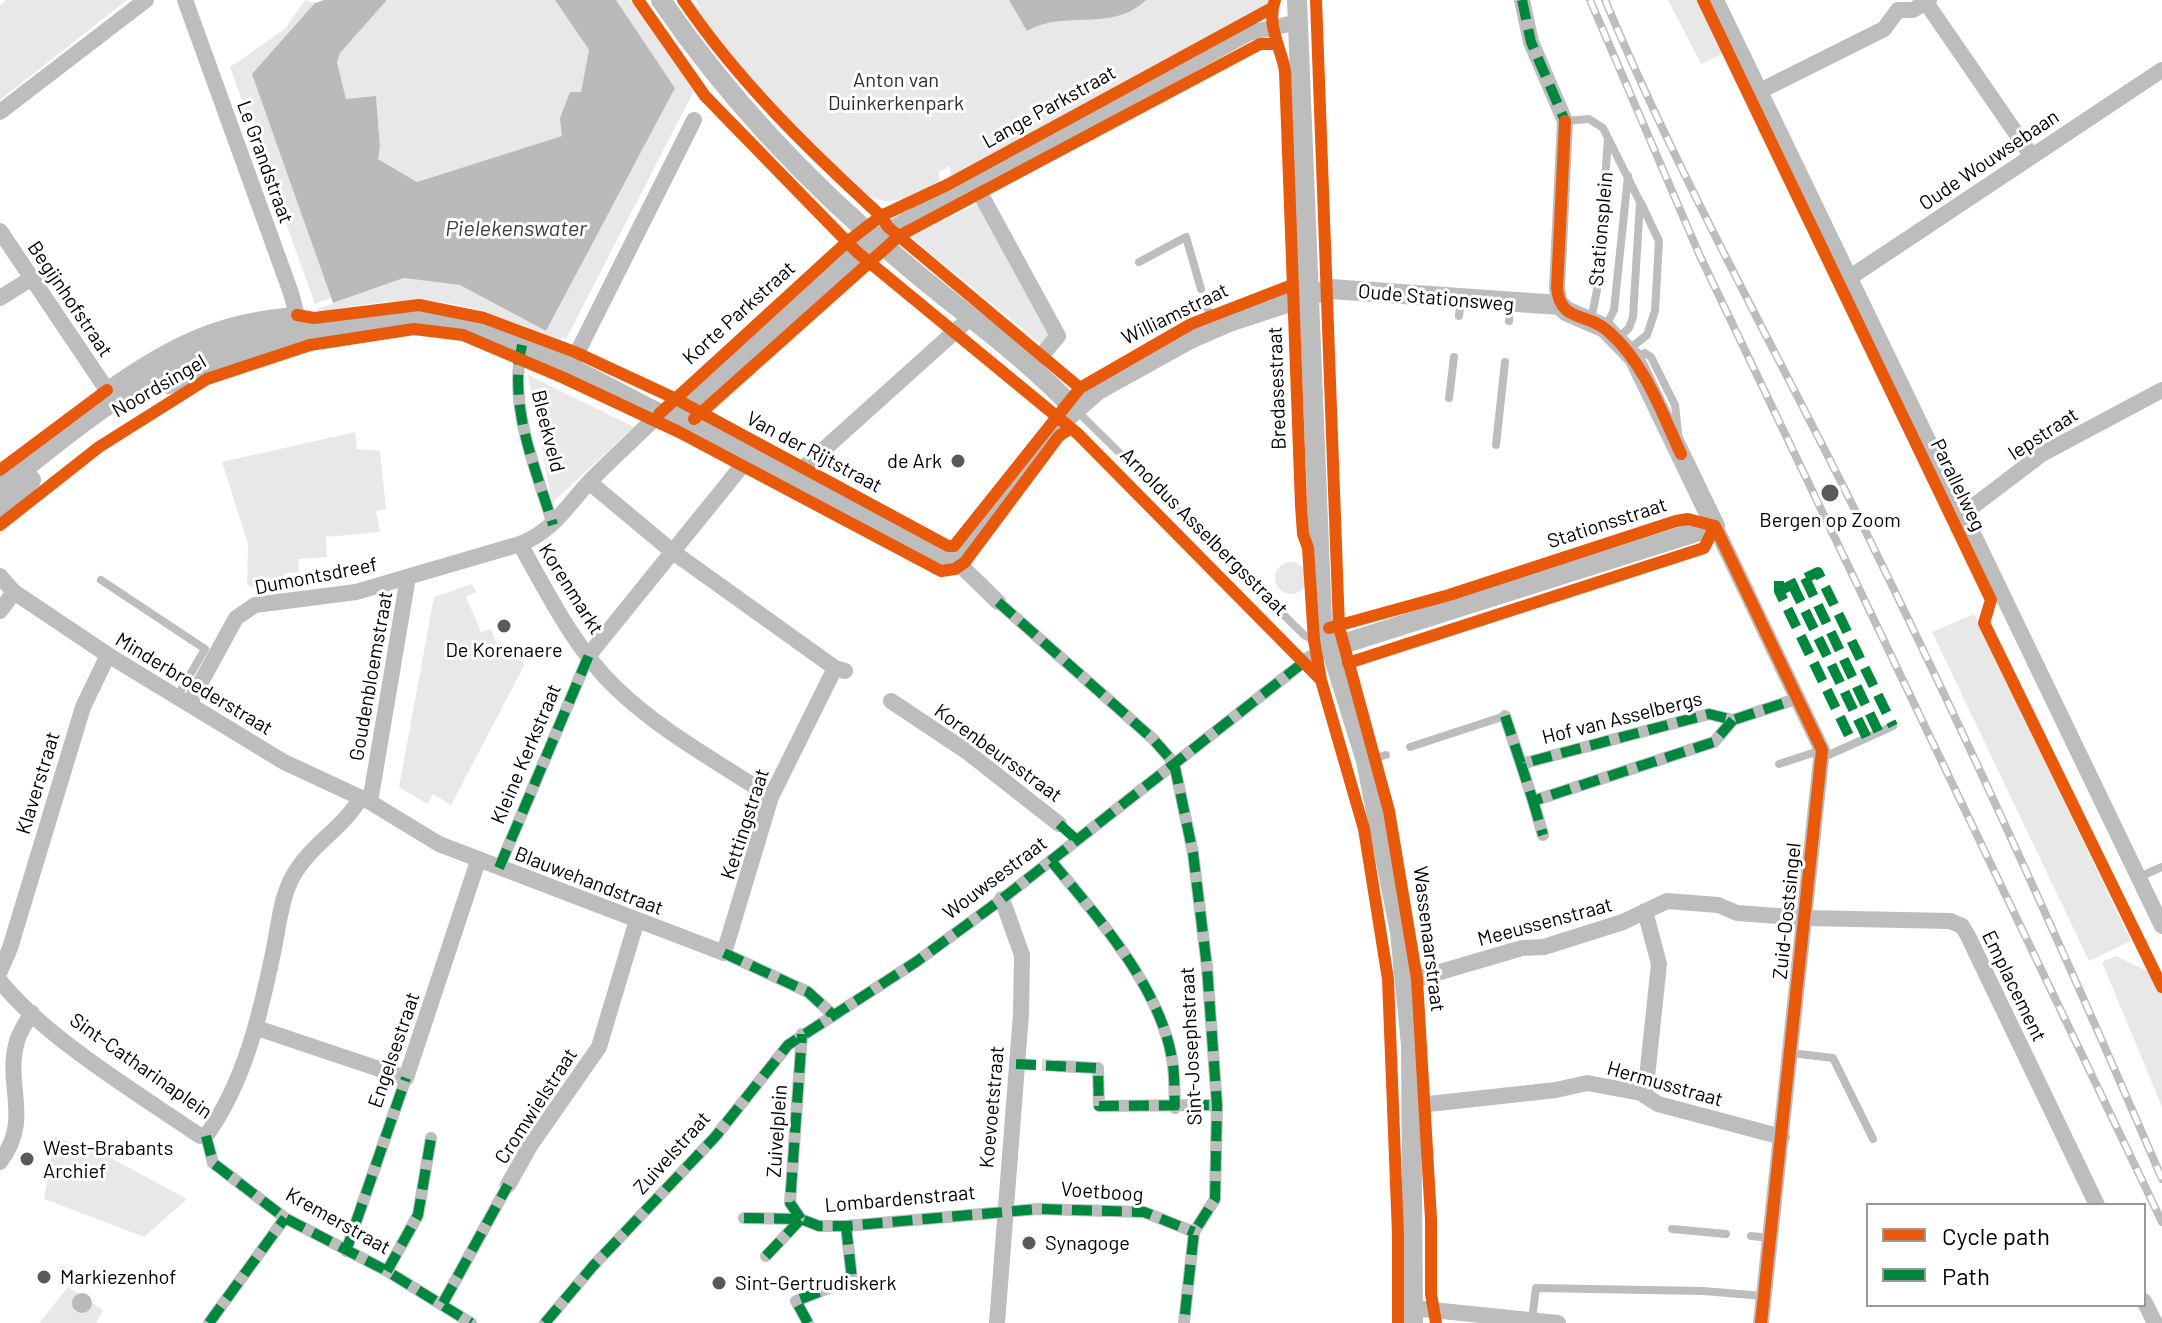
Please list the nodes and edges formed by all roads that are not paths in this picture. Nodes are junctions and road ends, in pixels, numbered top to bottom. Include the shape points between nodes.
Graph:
1 (146, 0) edge
2 (185, 0) edge
3 (661, 0) edge
4 (1297, 0) edge
5 (1522, 0) edge
6 (1716, 0) edge
7 (1883, 0) edge
8 (1928, 2) edge
9 (1898, 10) junction
10 (1298, 22) junction
11 (2162, 70) edge
12 (1760, 91) junction
13 (0, 112) edge
14 (694, 120) dead end
15 (1565, 121) junction
16 (1609, 139) junction
17 (2031, 155) junction
18 (1628, 175) junction
19 (974, 182) junction
20 (1640, 202) junction
21 (0, 231) edge
22 (874, 238) junction
23 (1139, 262) dead end
24 (32, 278) junction
25 (1849, 278) junction
26 (1201, 289) dead end
27 (1312, 292) junction
28 (0, 298) edge
29 (1560, 305) junction
30 (1207, 308) dead end
31 (970, 318) junction
32 (300, 327) junction
33 (1215, 328) junction
34 (1615, 339) junction
35 (522, 345) junction
36 (1454, 357) dead end
37 (1505, 362) dead end
38 (570, 367) junction
39 (1030, 369) junction
40 (107, 390) joint
41 (2162, 390) edge
42 (1449, 398) dead end
43 (1075, 410) junction
44 (669, 416) junction
45 (1496, 445) dead end
46 (750, 456) junction
47 (792, 478) junction
48 (589, 482) junction
49 (0, 488) edge
50 (0, 507) edge
51 (1963, 514) junction
52 (553, 525) junction
53 (1715, 526) junction
54 (520, 544) junction
55 (673, 552) junction
56 (953, 558) junction
57 (0, 576) edge
58 (408, 577) junction
59 (101, 580) dead end
60 (14, 592) junction
61 (998, 602) joint
62 (0, 611) edge
63 (1330, 648) junction
64 (108, 655) junction
65 (589, 655) junction
66 (1304, 662) joint
67 (1799, 698) junction
68 (183, 700) junction
69 (891, 701) dead end
70 (1505, 716) joint
71 (1733, 720) junction
72 (1893, 726) dead end
73 (1410, 747) dead end
74 (1822, 754) junction
75 (1174, 763) junction
76 (1521, 764) junction
77 (1779, 764) dead end
78 (771, 797) junction
79 (365, 800) junction
80 (1533, 801) junction
81 (1059, 824) joint
82 (1543, 835) dead end
83 (1078, 841) junction
84 (478, 861) junction
85 (1052, 862) junction
86 (2162, 867) edge
87 (499, 868) junction
88 (2138, 877) junction
89 (1002, 899) junction
90 (1645, 911) junction
91 (1806, 918) junction
92 (637, 920) junction
93 (2162, 926) edge
94 (724, 953) junction
95 (0, 971) edge
96 (1406, 982) junction
97 (3, 987) edge
98 (32, 1013) junction
99 (832, 1014) junction
100 (257, 1028) junction
101 (802, 1034) junction
102 (1791, 1053) junction
103 (1057, 1066) tunnel mouth
104 (406, 1078) junction
105 (1645, 1096) junction
106 (1217, 1105) junction
107 (1410, 1106) junction
108 (1175, 1108) junction
109 (206, 1136) junction
110 (1782, 1137) junction
111 (431, 1138) dead end
112 (1873, 1139) dead end
113 (0, 1162) edge
114 (508, 1185) joint
115 (2096, 1203) edge
116 (1004, 1210) junction
117 (285, 1218) junction
118 (744, 1218) dead end
119 (801, 1219) junction
120 (846, 1226) junction
121 (1672, 1229) dead end
122 (1194, 1232) junction
123 (1726, 1234) dead end
124 (1751, 1236) dead end
125 (1770, 1238) junction
126 (346, 1251) junction
127 (766, 1256) dead end
128 (387, 1271) junction
129 (1764, 1296) junction
130 (443, 1303) junction
131 (2146, 1305) edge
132 (1413, 1316) edge
133 (1532, 1320) junction
134 (209, 1323) edge
135 (471, 1323) edge
136 (545, 1323) edge
137 (808, 1323) edge
138 (997, 1323) edge
139 (1184, 1323) edge
140 (1558, 1323) edge
141 (1761, 1323) edge
142 (2155, 1323) edge

1 - 13 street
2 - 32 street, Le Grandstraat
3 - 22 street, Arnoldus Asselbergsstraat via 742,108
4 - 10 street, Bredasestraat
5 - 15 street via 1531,42
6 - 12 street, Parallelweg
7 - 9 street
8 - 9 street
8 - 17 street
9 - 12 street via 1884,29
10 - 19 street, Lange Parkstraat via 1249,33
10 - 27 street, Bredasestraat
11 - 17 street, Oude Wouwsebaan
12 - 25 street, Parallelweg
14 - 38 street
15 - 16 lane via 1597,122
15 - 29 street, Stationsplein
16 - 18 lane, Stationsplein
16 - 34 lane, Stationsplein via 1597,290
17 - 25 street, Oude Wouwsebaan
18 - 20 lane, Stationsplein
18 - 34 lane, Stationsplein
19 - 22 street, Lange Parkstraat
19 - 39 street via 1058,336
20 - 34 lane, Stationsplein via 1633,317
20 - 34 lane, Stationsplein via 1659,241 1655,311 1647,335
21 - 24 street, Begijnhofstraat
22 - 31 street, Arnoldus Asselbergsstraat
22 - 44 street, Korte Parkstraat
23 - 26 lane via 1186,237
24 - 28 street
24 - 40 street, Begijnhofstraat
25 - 51 street, Parallelweg
27 - 29 street, Oude Stationsweg via 1440,291 1460,308 1510,312
27 - 33 street, Williamstraat
27 - 63 street, Bredasestraat via 1322,611
29 - 34 street, Oude Stationsweg
30 - 33 lane
31 - 39 street, Arnoldus Asselbergsstraat
31 - 47 street
32 - 35 street, Noordsingel via 440,321
32 - 40 street, Noordsingel via 220,327 167,351
32 - 49 street, Noordsingel via 248,336 190,357 116,402
32 - 50 street, Noordsingel via 162,388
33 - 43 street, Williamstraat via 1098,390
34 - 53 street, Zuid-Oostsingel
35 - 38 street, Noordsingel
35 - 52 street, Bleekveld via 515,384
36 - 42 lane
37 - 45 lane
38 - 44 street, Noordsingel
39 - 43 street, Arnoldus Asselbergsstraat
41 - 51 street, Iepstraat via 2042,454
43 - 56 street, Williamstraat
43 - 63 lane, Arnoldus Asselbergsstraat via 1304,635
44 - 46 street, Van der Rijtstraat
44 - 48 street
46 - 47 street, Van der Rijtstraat
46 - 55 street, Korenmarkt
47 - 56 street, Van der Rijtstraat via 940,558
48 - 52 street, Korenmarkt
48 - 55 street
51 - 88 street, Parallelweg
52 - 54 street, Korenmarkt
53 - 63 street, Stationsstraat
53 - 67 street, Zuid-Oostsingel
54 - 58 street, Goudenbloemstraat
54 - 65 street, Korenmarkt
55 - 65 street, Korenmarkt
55 - 78 street, Kettingstraat via 841,670
56 - 61 street, Van der Rijtstraat
57 - 60 street
58 - 68 street, Dumontsdreef via 356,592 255,605 236,618
58 - 79 street, Goudenbloemstraat
59 - 68 lane via 205,649
60 - 62 street
60 - 64 street, Minderbroederstraat
61 - 75 street, Van der Rijtstraat
63 - 66 street, Stationsstraat
63 - 96 street, Wassenaarstraat via 1376,758
64 - 68 street, Minderbroederstraat
64 - 95 street, Klaverstraat via 83,707
65 - 78 street via 646,715
65 - 87 street, Kleine Kerkstraat
66 - 75 street, Stationsstraat
67 - 71 street, Hof van Asselbergs
67 - 74 street, Zuid-Oostsingel
68 - 79 street, Minderbroederstraat via 284,762
69 - 81 street, Korenbeursstraat
70 - 73 lane, Hof van Asselbergs
70 - 76 street, Hof van Asselbergs
71 - 76 street, Hof van Asselbergs via 1709,714
71 - 80 street, Hof van Asselbergs via 1714,742
72 - 74 lane
74 - 77 lane
74 - 91 street, Zuid-Oostsingel
75 - 83 street, Wouwsestraat
75 - 106 street, Sint-Josephstraat via 1193,853
76 - 80 street, Hof van Asselbergs
78 - 94 street, Kettingstraat
79 - 84 street, Blauwehandstraat
79 - 100 street, Sint-Catharinaplein via 302,858 288,885
80 - 82 street, Hof van Asselbergs
81 - 83 street, Korenbeursstraat
83 - 85 street, Wouwsestraat
84 - 87 street, Blauwehandstraat
84 - 104 street, Engelsestraat
85 - 89 street, Wouwsestraat
85 - 108 street via 1100,920 1162,1021 1172,1059
86 - 88 lane
87 - 92 street, Blauwehandstraat
88 - 93 street, Parallelweg
89 - 99 street, Wouwsestraat
89 - 116 street, Koevoetstraat via 1022,955 1020,1064
90 - 91 street, Meeussenstraat via 1667,901
90 - 96 street, Meeussenstraat via 1544,947 1522,948
90 - 105 street via 1659,964
91 - 102 street, Zuid-Oostsingel
91 - 115 street, Emplacement via 1950,921 1962,926
92 - 94 street, Blauwehandstraat
92 - 114 street, Cromwielstraat via 599,1047
94 - 99 street, Blauwehandstraat via 808,992
96 - 107 street, Wassenaarstraat
97 - 98 street, Sint-Catharinaplein
98 - 109 street, Sint-Catharinaplein via 111,1074
98 - 113 street via 14,1057 17,1134
99 - 101 street, Zuivelstraat
100 - 104 street
100 - 109 street, Sint-Catharinaplein
101 - 119 street, Zuivelplein via 790,1203
101 - 136 street, Zuivelstraat
102 - 110 street, Zuid-Oostsingel
102 - 112 lane via 1833,1058
103 - 108 street via 1098,1068 1099,1106
104 - 126 street, Engelsestraat
105 - 107 street, Hermusstraat via 1587,1083
105 - 110 street, Hermusstraat
106 - 108 street
106 - 122 street, Sint-Josephstraat via 1215,1199
107 - 132 street, Wassenaarstraat via 1404,1201
109 - 117 street, Kremerstraat via 213,1163
110 - 125 street, Zuid-Oostsingel
111 - 128 street via 418,1215
114 - 130 street, Cromwielstraat
116 - 120 street, Lombardenstraat
116 - 122 street, Voetboog via 1144,1212
116 - 138 street, Koevoetstraat
117 - 126 street, Kremerstraat
117 - 134 street
118 - 119 street
119 - 120 street, Lombardenstraat via 819,1226
119 - 127 street
120 - 137 street via 852,1279 796,1301
121 - 123 lane
122 - 139 street, Sint-Josephstraat
124 - 125 lane
125 - 129 street, Zuid-Oostsingel
126 - 128 street, Kremerstraat
128 - 130 street, Kremerstraat
129 - 133 lane via 1536,1288
129 - 141 street, Zuid-Oostsingel
130 - 135 street, Kremerstraat
131 - 142 street
132 - 133 street
133 - 140 street

